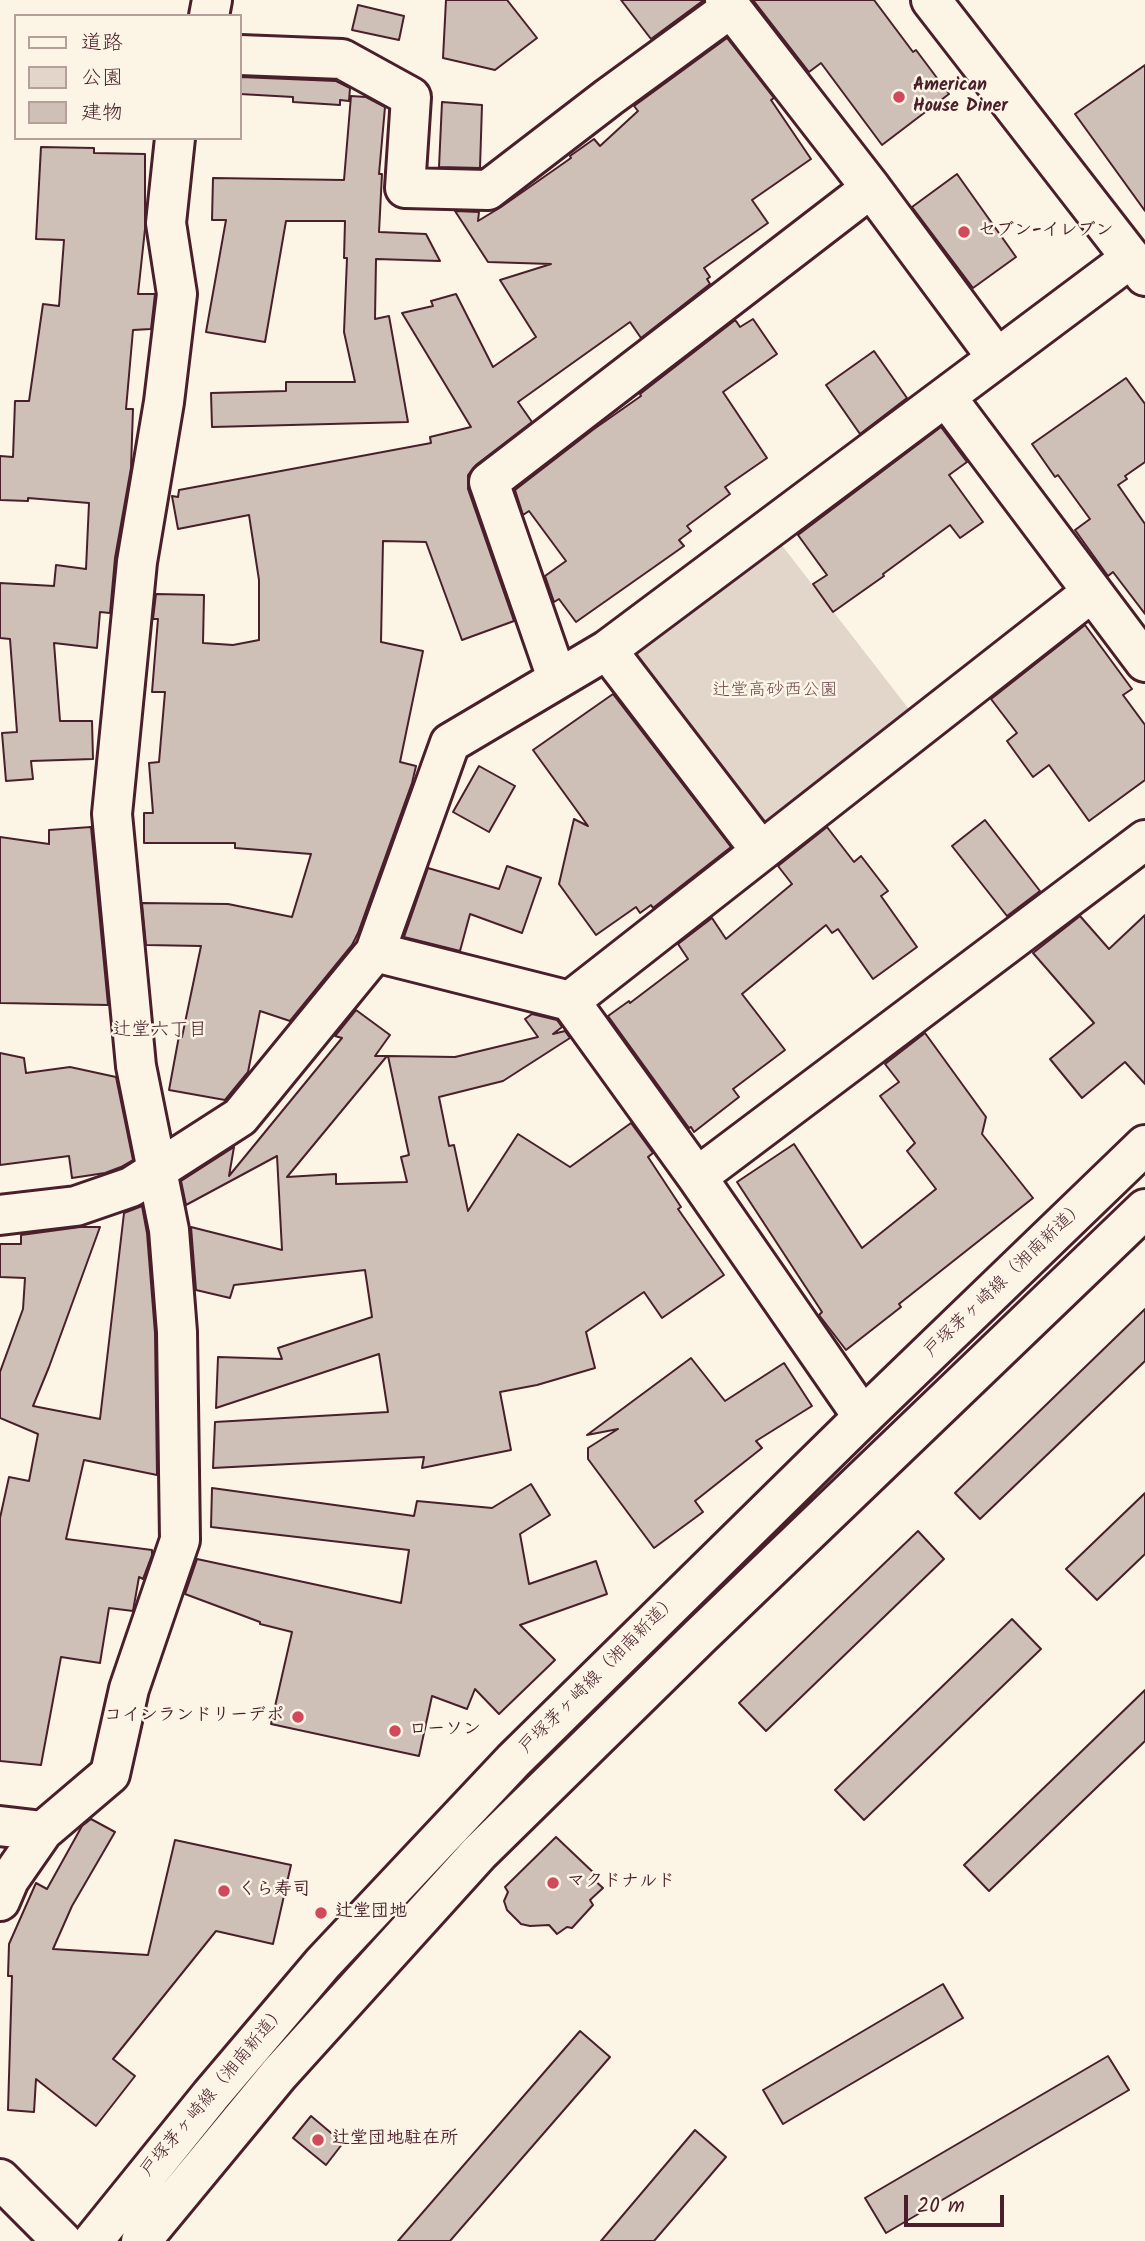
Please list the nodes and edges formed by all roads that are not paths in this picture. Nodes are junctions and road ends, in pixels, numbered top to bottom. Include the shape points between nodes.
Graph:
1 (931, 0) edge
2 (728, 4) edge
3 (242, 55) edge
4 (176, 140) edge
5 (871, 188) junction
6 (1138, 267) edge
7 (997, 358) junction
8 (946, 397) junction
9 (1092, 592) junction
10 (607, 650) junction
11 (1145, 662) edge
12 (557, 678) junction
13 (1145, 839) edge
14 (761, 851) junction
15 (375, 952) junction
16 (570, 1001) junction
17 (1145, 1145) edge
18 (158, 1169) junction
19 (697, 1177) junction
20 (0, 1215) edge
21 (1142, 1218) edge
22 (863, 1418) junction
23 (0, 1826) edge
24 (43, 1831) junction
25 (0, 1901) edge
26 (0, 2179) edge
27 (62, 2241) edge
28 (93, 2241) edge
29 (141, 2241) edge

1 - 6 street
2 - 3 street via 488,190 405,188 411,97 342,59
2 - 5 street
4 - 18 street via 166,223 177,294 137,562 112,814 136,1066
5 - 7 street
5 - 12 street via 489,482
6 - 7 street
7 - 8 street
8 - 9 street
8 - 10 street
9 - 11 street
9 - 14 street
10 - 12 street
10 - 14 street
12 - 15 street via 450,743
13 - 19 street
14 - 16 street
15 - 16 street
15 - 18 street via 240,1117
16 - 19 street
17 - 22 street, 戸塚茅ヶ崎線（湘南新道）
18 - 20 street via 131,1187 76,1206
18 - 24 street via 169,1230 177,1332 180,1540 129,1689 110,1774
19 - 22 street
21 - 29 street via 699,1637 479,1853 279,2074
22 - 28 street, 戸塚茅ヶ崎線（湘南新道） via 513,1761 323,1963
23 - 24 street
24 - 25 street
26 - 27 street

